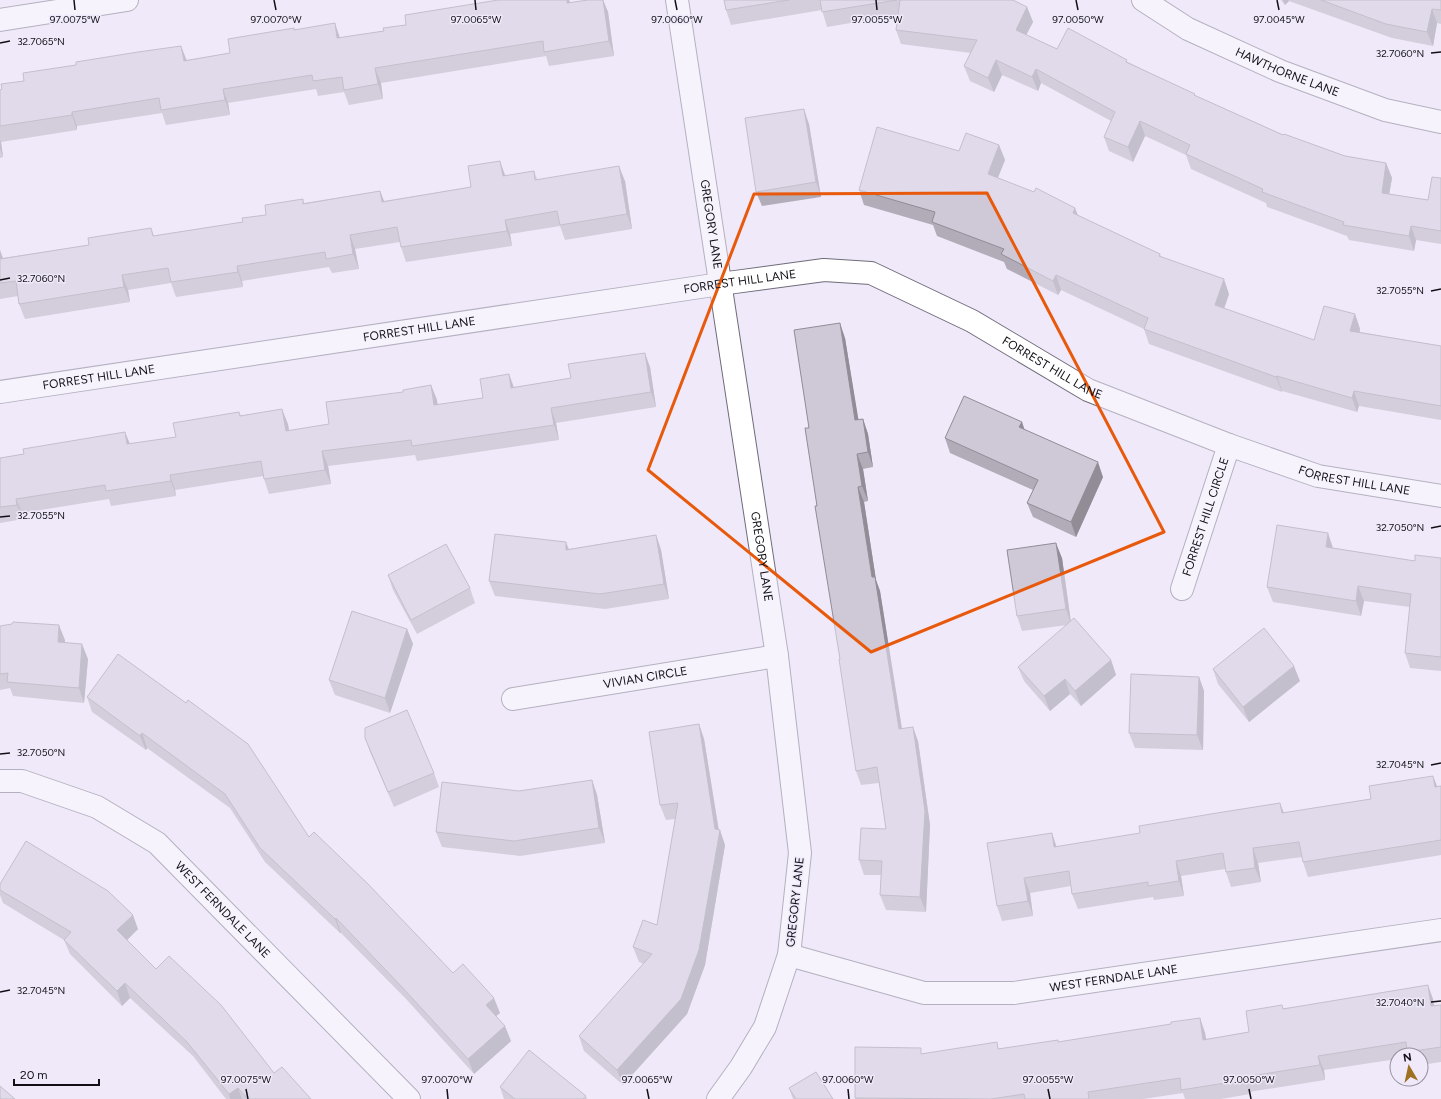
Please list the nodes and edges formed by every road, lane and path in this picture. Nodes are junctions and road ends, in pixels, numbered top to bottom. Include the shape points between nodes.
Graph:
1 (127, 0) edge
2 (677, 0) edge
3 (1143, 0) edge
4 (0, 20) edge
5 (1441, 122) edge
6 (720, 284) junction
7 (0, 392) edge
8 (1229, 445) junction
9 (1441, 496) edge
10 (1182, 589) dead end
11 (777, 656) junction
12 (513, 699) dead end
13 (0, 781) edge
14 (1441, 930) edge
15 (789, 955) junction
16 (409, 1099) edge
17 (718, 1099) edge

1 - 4 street
2 - 6 street, GREGORY LANE
3 - 5 street, HAWTHORNE LANE via 1188,29 1280,71 1386,110
6 - 7 street, FORREST HILL LANE
6 - 8 street, FORREST HILL LANE via 824,270 871,274 972,321 1088,390
6 - 11 street, GREGORY LANE
8 - 9 street, FORREST HILL LANE via 1318,476
8 - 10 street, FORREST HILL CIRCLE
11 - 12 street, VIVIAN CIRCLE
11 - 15 street, GREGORY LANE via 800,854
13 - 16 street, WEST FERNDALE LANE via 22,781 96,807 157,843
14 - 15 street, WEST FERNDALE LANE via 1014,993 924,993
15 - 17 street, GREGORY LANE via 765,1026 741,1067

